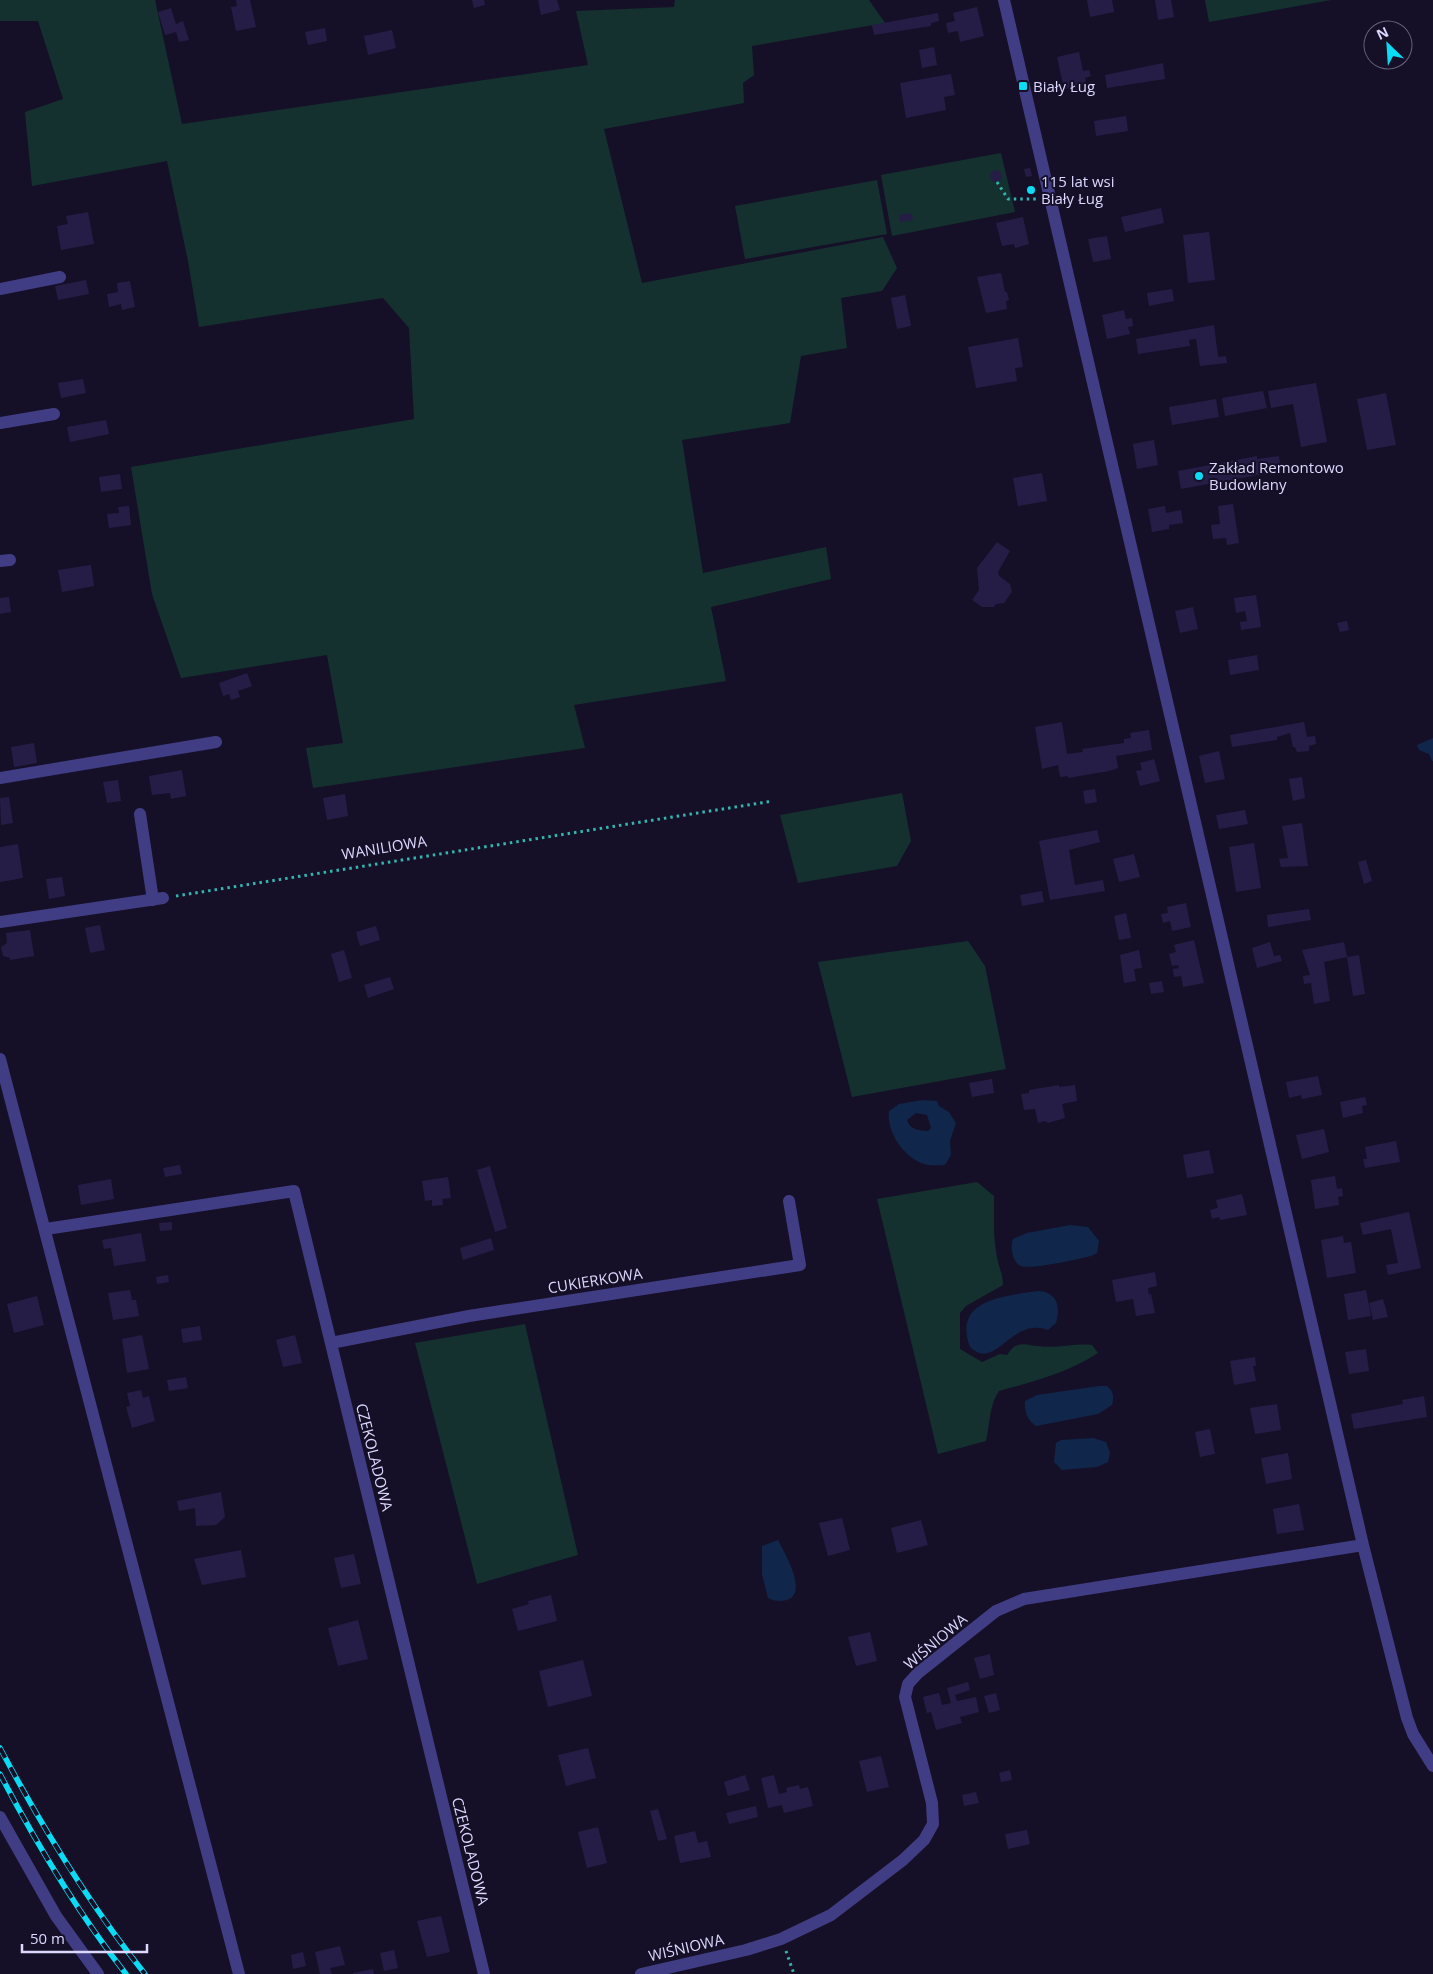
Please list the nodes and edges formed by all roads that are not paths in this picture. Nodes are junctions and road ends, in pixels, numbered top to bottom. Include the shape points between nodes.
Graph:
1 (1004, 0) edge
2 (60, 277) dead end
3 (0, 289) edge
4 (54, 414) dead end
5 (0, 423) edge
6 (216, 742) dead end
7 (0, 778) edge
8 (140, 814) dead end
9 (0, 922) edge
10 (0, 1059) edge
11 (789, 1201) dead end
12 (46, 1229) junction
13 (330, 1343) junction
14 (1363, 1545) junction
15 (1433, 1766) edge
16 (0, 1817) edge
17 (98, 1974) edge
18 (240, 1974) edge
19 (484, 1974) edge
20 (641, 1974) edge

1 - 14 street
2 - 3 street
4 - 5 street
6 - 7 street
8 - 9 street via 158,899
10 - 12 street
11 - 13 street, CUKIERKOWA via 800,1265 469,1316
12 - 13 street, CZEKOLADOWA via 294,1191
12 - 18 street
13 - 19 street, CZEKOLADOWA
14 - 15 street via 1407,1718 1417,1742
14 - 20 street, WIŚNIOWA via 1111,1586 1053,1592 1024,1599 996,1612 908,1684 905,1696 908,1714 932,1803 933,1824 924,1840 831,1915 781,1939
16 - 17 street via 56,1916

